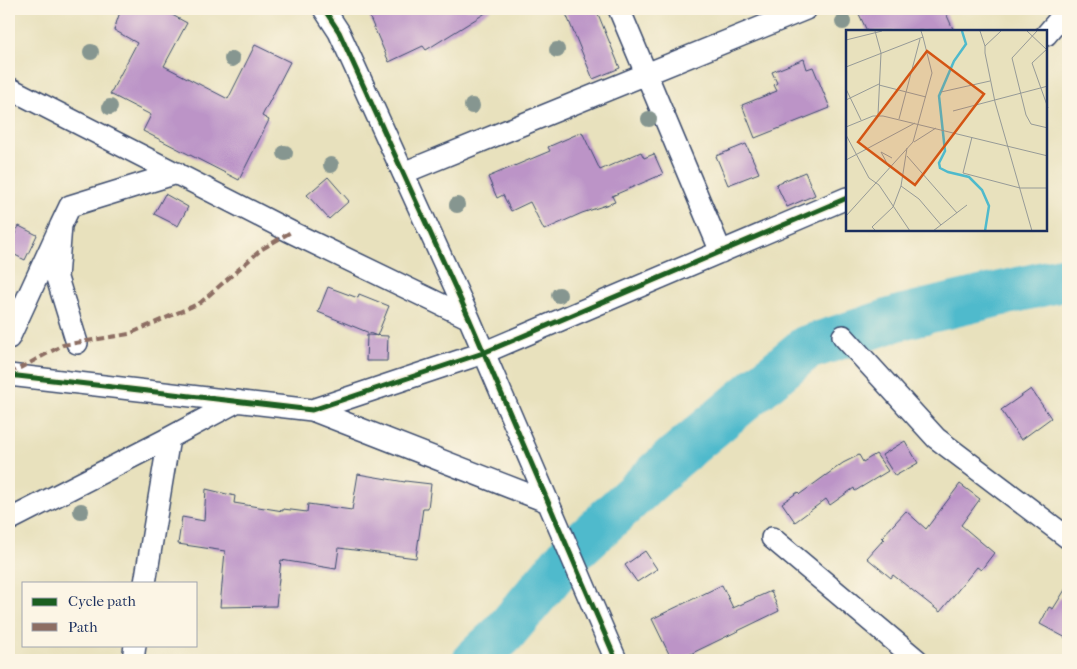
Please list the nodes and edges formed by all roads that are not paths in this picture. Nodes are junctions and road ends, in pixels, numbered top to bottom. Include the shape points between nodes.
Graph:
1 (324, 9) edge
2 (620, 9) edge
3 (806, 9) edge
4 (1068, 9) edge
5 (1047, 34) edge
6 (646, 74) junction
7 (9, 88) edge
8 (177, 173) junction
9 (403, 173) junction
10 (846, 198) edge
11 (61, 225) junction
12 (721, 252) junction
13 (469, 318) junction
14 (843, 336) dead end
15 (9, 338) edge
16 (77, 343) dead end
17 (483, 353) junction
18 (9, 375) edge
19 (238, 402) junction
20 (312, 410) junction
21 (169, 438) junction
22 (548, 502) junction
23 (9, 520) edge
24 (772, 538) dead end
25 (1068, 538) edge
26 (145, 582) edge
27 (135, 646) edge
28 (133, 660) edge
29 (616, 660) edge
30 (917, 660) edge

1 - 9 street via 339,32
2 - 6 street
3 - 6 street
4 - 5 street
6 - 9 street
6 - 12 street
7 - 8 street
8 - 11 street via 70,206
8 - 13 street
9 - 13 street
10 - 12 street
11 - 15 street
11 - 16 street via 57,278
12 - 17 street
13 - 17 street
14 - 25 street via 936,438
17 - 20 street
17 - 22 street
18 - 19 street
19 - 20 street
19 - 21 street
20 - 22 street
21 - 23 street
21 - 26 street
22 - 29 street
24 - 30 street
27 - 28 street

